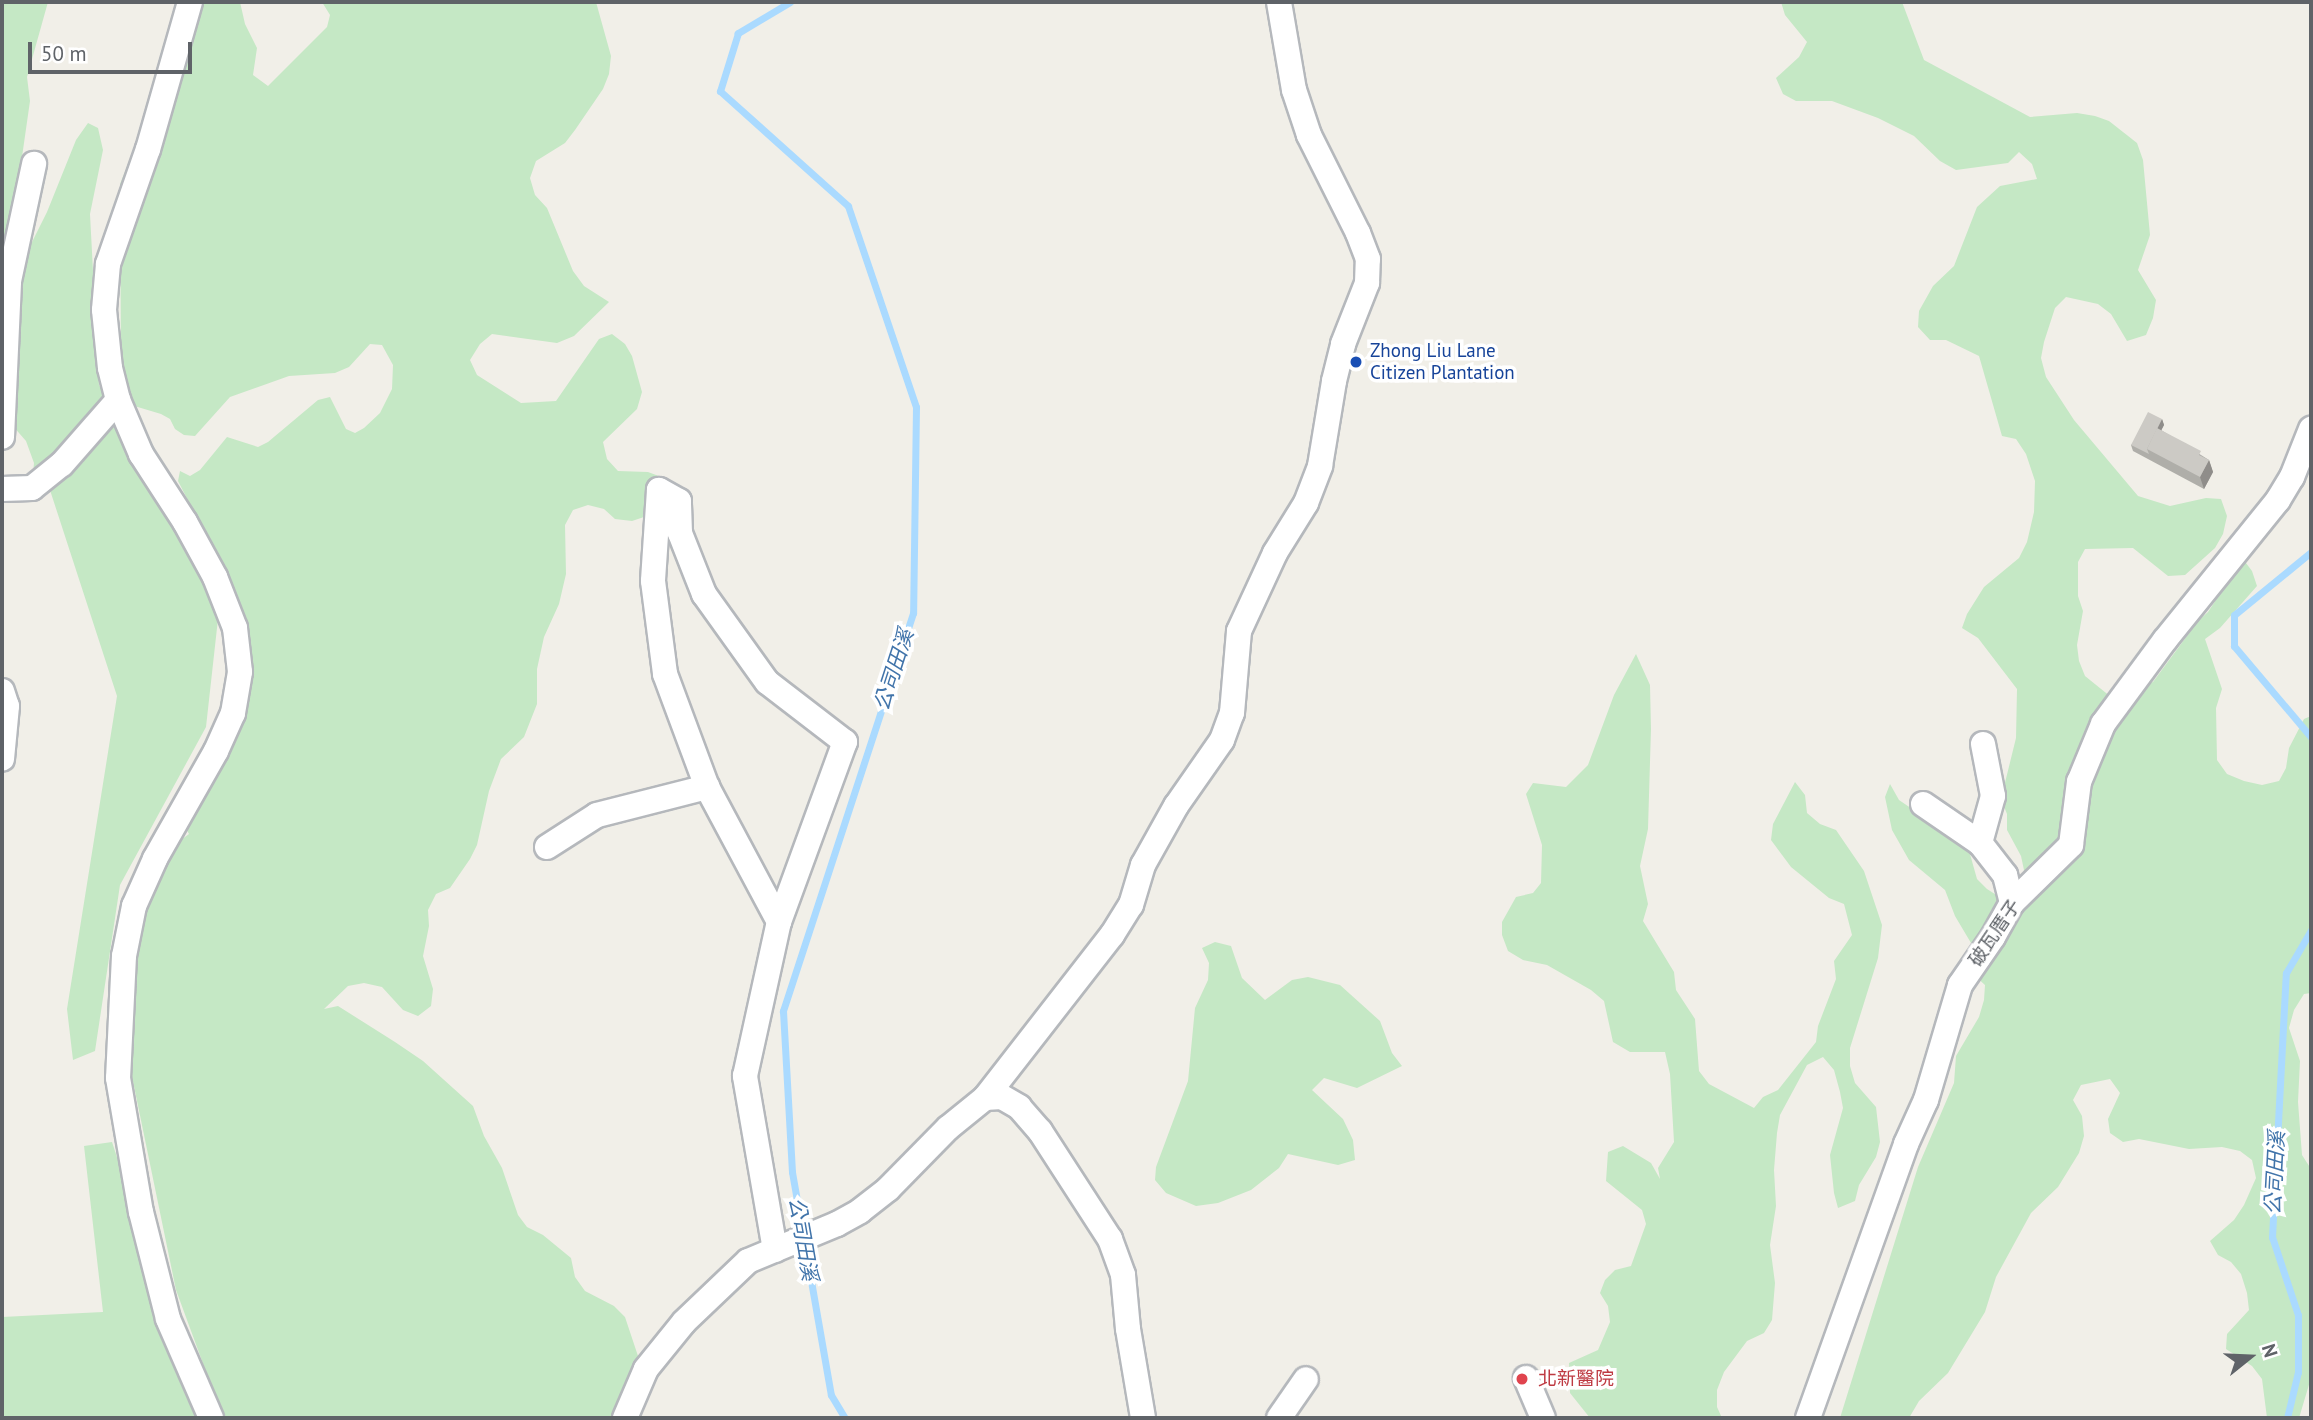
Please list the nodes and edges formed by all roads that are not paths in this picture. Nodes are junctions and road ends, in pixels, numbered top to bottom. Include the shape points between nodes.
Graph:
1 (190, 2) edge
2 (1279, 2) edge
3 (34, 164) dead end
4 (118, 400) junction
5 (2311, 429) edge
6 (2, 438) edge
7 (2, 489) edge
8 (2, 691) edge
9 (1983, 744) dead end
10 (2, 759) edge
11 (707, 787) junction
12 (1923, 804) dead end
13 (1980, 843) junction
14 (547, 847) dead end
15 (2011, 903) junction
16 (779, 922) junction
17 (985, 1098) junction
18 (785, 1245) junction
19 (1526, 1378) dead end
20 (1306, 1380) dead end
21 (211, 1418) edge
22 (625, 1418) edge
23 (1143, 1418) edge
24 (1279, 1418) edge
25 (1542, 1418) edge
26 (1808, 1418) edge

1 - 4 street via 148,149 108,264 104,310
2 - 17 street via 1294,90 1309,135 1368,259 1367,283 1334,381 1320,466 1306,503 1275,553 1239,631 1232,713 1222,740 1143,864 1131,905 1112,935
3 - 6 street via 9,281
4 - 7 street via 62,464 32,488
4 - 21 street via 141,454 215,577 235,628 240,672 233,713 216,751 134,906 124,956 118,1078 141,1212 168,1318
5 - 15 street, 破瓦厝子 via 2292,477 2277,500 2103,724 2079,782 2071,845
8 - 10 street via 7,706
9 - 13 street via 1993,796
11 - 14 street via 597,815
11 - 16 street
11 - 16 street via 665,674 653,581 660,490 679,501 680,533 704,594 767,682 845,742
12 - 13 street
13 - 15 street via 2005,875
15 - 26 street, 破瓦厝子 via 1960,985 1926,1100
16 - 18 street via 745,1076
17 - 18 street via 888,1189 837,1224
17 - 23 street via 1002,1097 1019,1107 1040,1131 1110,1239 1123,1275
18 - 22 street via 748,1261 684,1322 646,1369
19 - 25 street
20 - 24 street

